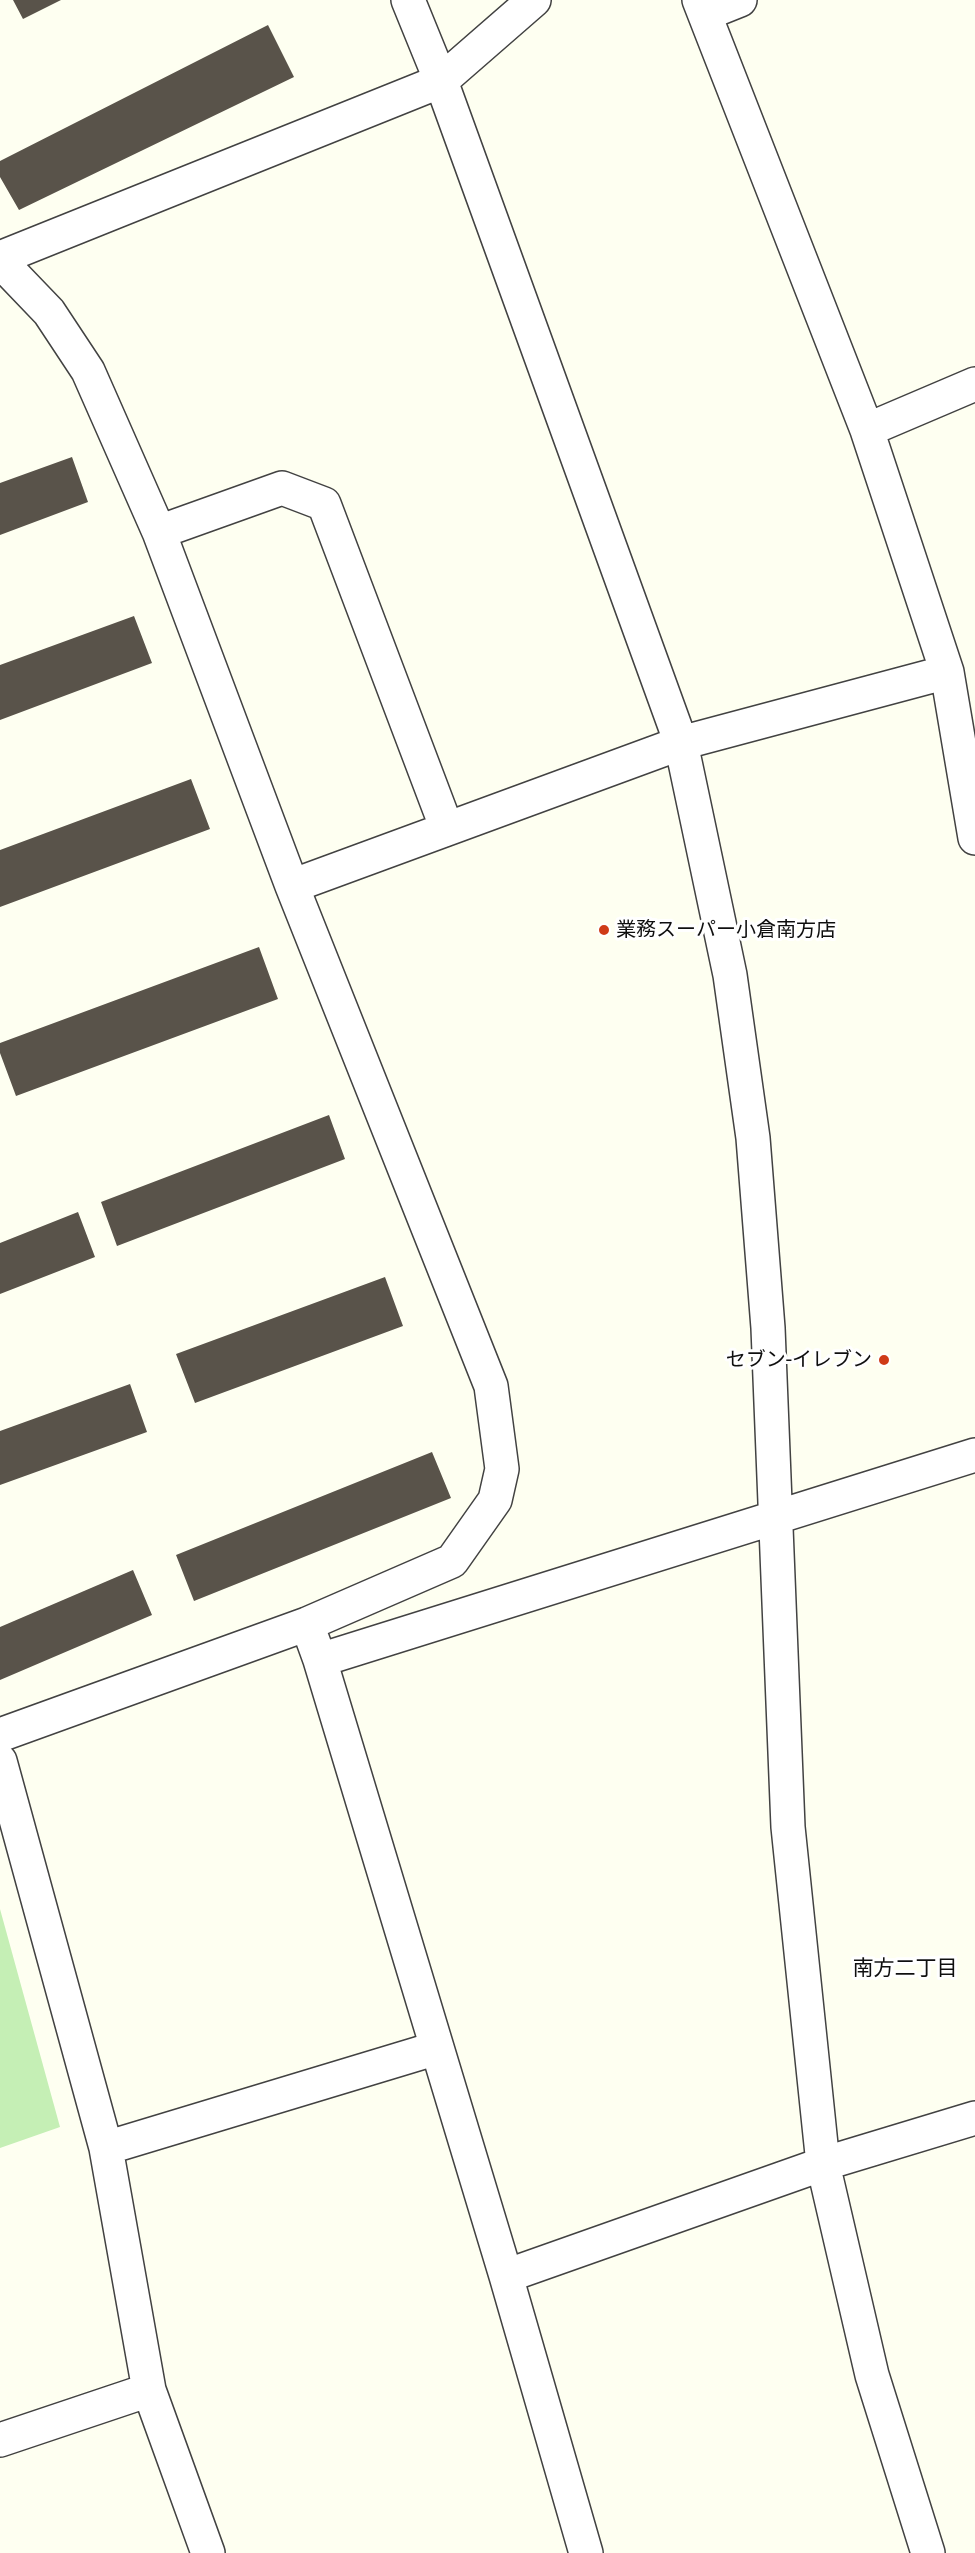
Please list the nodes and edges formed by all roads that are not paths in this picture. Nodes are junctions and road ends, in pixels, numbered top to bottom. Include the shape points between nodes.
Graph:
1 (408, 0) edge
2 (534, 0) edge
3 (740, 0) edge
4 (702, 7) edge
5 (441, 81) junction
6 (0, 260) edge
7 (975, 384) edge
8 (867, 430) junction
9 (159, 532) junction
10 (947, 672) junction
11 (681, 743) junction
12 (447, 829) junction
13 (975, 838) edge
14 (292, 886) junction
15 (975, 1455) edge
16 (777, 1517) junction
17 (307, 1624) junction
18 (320, 1660) junction
19 (0, 1735) edge
20 (0, 1761) edge
21 (437, 2048) junction
22 (975, 2118) edge
23 (106, 2148) junction
24 (823, 2164) junction
25 (506, 2276) junction
26 (149, 2390) junction
27 (0, 2440) edge
28 (208, 2553) edge
29 (586, 2553) edge
30 (928, 2553) edge

1 - 5 street
2 - 5 street
3 - 4 street
4 - 8 street
5 - 6 street
5 - 11 street
6 - 9 street via 49,312 88,371
7 - 8 street
8 - 10 street
9 - 12 street via 282,488 324,504
9 - 14 street
10 - 11 street
10 - 13 street
11 - 12 street
11 - 16 street via 730,975 753,1138
12 - 14 street
14 - 17 street via 491,1386 502,1469 495,1500 452,1561
15 - 16 street
16 - 18 street
16 - 24 street via 788,1827
17 - 18 street
17 - 19 street
18 - 21 street
20 - 23 street
21 - 23 street
21 - 25 street
22 - 24 street
23 - 26 street
24 - 25 street
24 - 30 street via 872,2375
25 - 29 street
26 - 27 street
26 - 28 street

